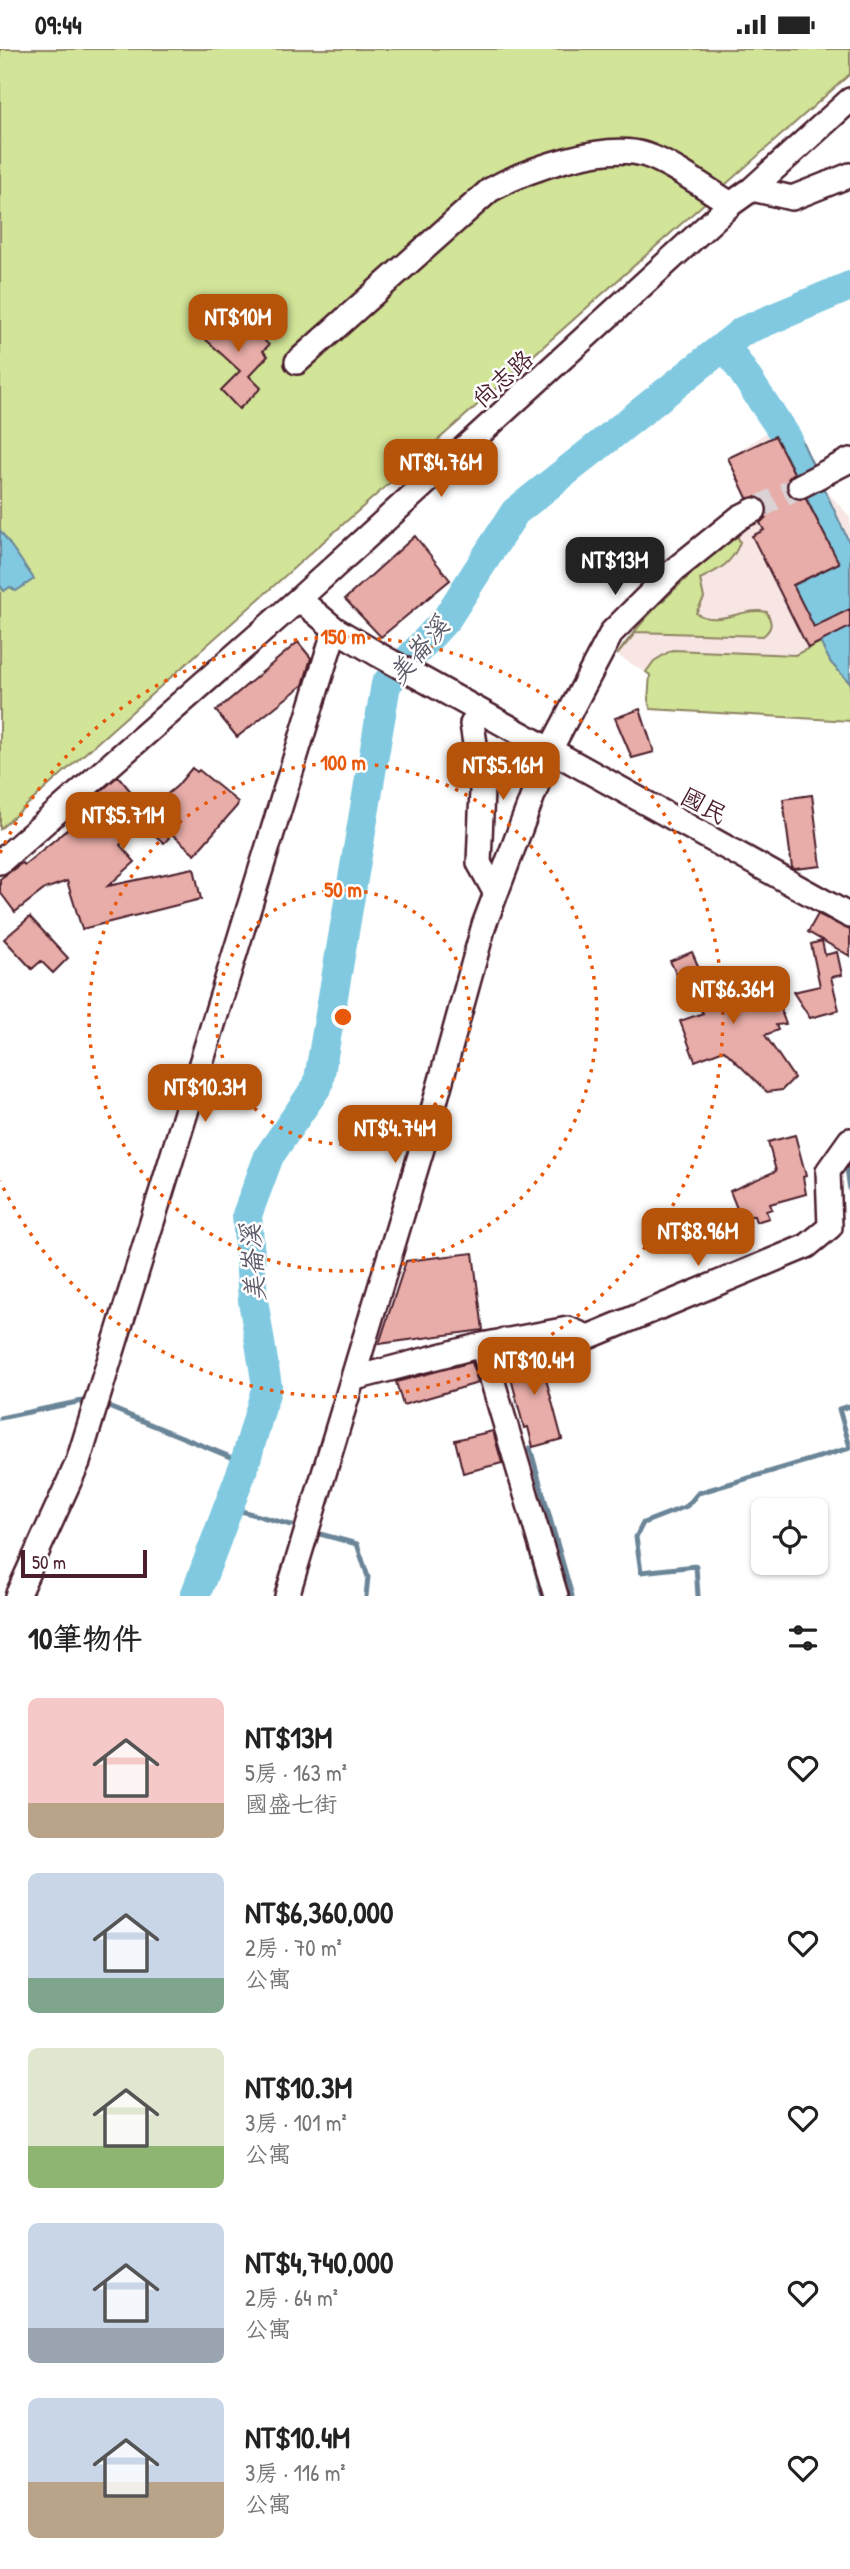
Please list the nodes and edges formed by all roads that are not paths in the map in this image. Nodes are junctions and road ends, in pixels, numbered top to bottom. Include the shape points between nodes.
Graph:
1 (850, 100) edge
2 (850, 175) edge
3 (752, 189) junction
4 (731, 204) junction
5 (297, 362) dead end
6 (850, 460) edge
7 (800, 486) tunnel mouth
8 (754, 510) tunnel mouth
9 (299, 599) junction
10 (335, 629) junction
11 (472, 724) dead end
12 (542, 744) junction
13 (0, 862) edge
14 (495, 892) junction
15 (850, 916) edge
16 (850, 1140) edge
17 (482, 1345) junction
18 (355, 1378) junction
19 (18, 1596) edge
20 (287, 1596) edge
21 (556, 1596) edge

1 - 3 street, 尚志路
2 - 3 street via 792,198
3 - 4 street, 尚志路
4 - 5 street via 649,155 632,151 569,158 516,176 490,190
4 - 9 street, 尚志路
6 - 7 street
8 - 12 street via 673,571 612,632
9 - 10 street, 國民
9 - 13 street, 尚志路
10 - 12 street, 國民
10 - 19 street via 78,1462
11 - 14 street via 482,790 479,863
12 - 14 street
12 - 15 street, 國民
14 - 18 street
16 - 17 street via 828,1171 830,1227 807,1246 588,1337 568,1329
17 - 18 street
17 - 21 street
18 - 20 street

